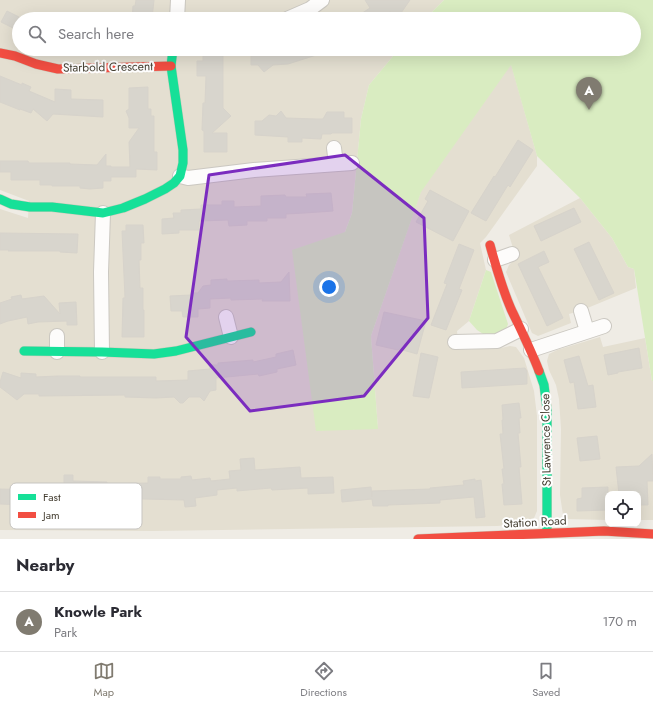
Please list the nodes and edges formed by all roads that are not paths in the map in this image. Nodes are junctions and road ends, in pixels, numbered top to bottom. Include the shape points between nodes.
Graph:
1 (178, 0) edge
2 (322, 0) edge
3 (177, 12) edge
4 (303, 12) edge
5 (0, 54) edge
6 (12, 56) edge
7 (15, 56) edge
8 (172, 56) edge
9 (171, 66) junction
10 (334, 148) dead end
11 (352, 163) dead end
12 (336, 164) junction
13 (180, 176) junction
14 (0, 199) edge
15 (103, 213) junction
16 (490, 245) dead end
17 (512, 254) dead end
18 (495, 260) junction
19 (581, 311) dead end
20 (226, 317) dead end
21 (604, 326) dead end
22 (521, 329) junction
23 (587, 331) junction
24 (252, 332) dead end
25 (57, 336) dead end
26 (231, 337) junction
27 (455, 342) dead end
28 (531, 350) junction
29 (24, 352) dead end
30 (57, 352) junction
31 (102, 352) junction
32 (547, 533) junction
33 (653, 534) edge
34 (418, 539) edge

1 - 3 street
2 - 4 street
5 - 6 street, Starbold Crescent
7 - 9 street, Starbold Crescent via 58,69
8 - 9 street, Starbold Crescent
9 - 13 street, Starbold Crescent via 183,150
10 - 12 street
11 - 12 street
12 - 13 street via 188,178
13 - 15 street via 165,189 145,199
14 - 15 street via 30,207
15 - 31 street
16 - 18 street, St Lawrence Close
17 - 18 street
18 - 22 street, St Lawrence Close via 500,279
19 - 23 street
20 - 26 street
21 - 23 street
22 - 27 street via 497,341
22 - 28 street, St Lawrence Close
23 - 28 street
24 - 26 street
25 - 30 street
26 - 31 street via 154,354
28 - 32 street, St Lawrence Close via 546,396
29 - 30 street
30 - 31 street
32 - 33 street, Station Road via 604,531
32 - 34 street, Station Road

